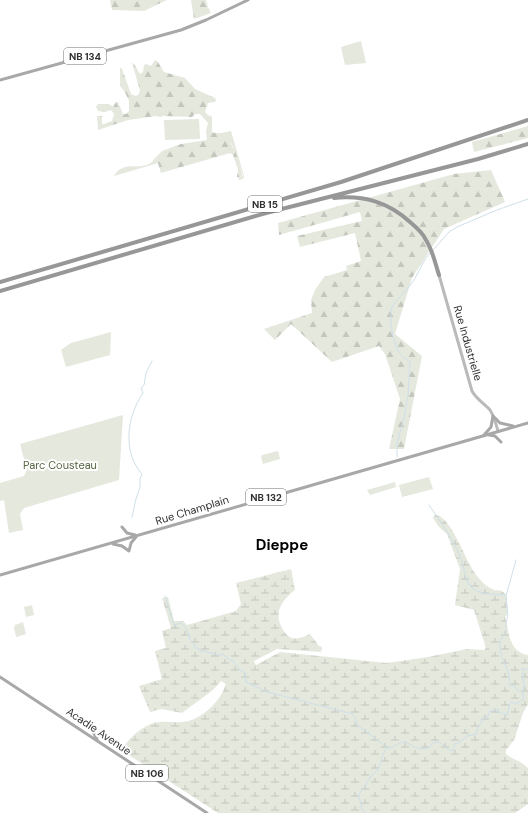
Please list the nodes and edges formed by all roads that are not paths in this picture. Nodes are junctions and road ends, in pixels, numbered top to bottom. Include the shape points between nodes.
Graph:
1 (248, 0) edge
2 (0, 80) edge
3 (528, 120) edge
4 (528, 144) edge
5 (320, 199) junction
6 (439, 275) joint
7 (0, 282) edge
8 (0, 291) edge
9 (493, 416) junction
10 (528, 423) edge
11 (515, 426) junction
12 (498, 432) junction
13 (483, 436) junction
14 (501, 442) dead end
15 (122, 527) dead end
16 (137, 536) junction
17 (109, 544) junction
18 (0, 575) edge
19 (0, 676) edge
20 (93, 725) dead end
21 (98, 741) junction
22 (207, 813) edge

1 - 2 main road, NB 134 via 180,30
3 - 7 highway, NB 15 via 341,182
4 - 5 highway, NB 15
5 - 6 highway via 356,197 385,204 402,214 426,238
5 - 8 highway, NB 15
6 - 9 main road, Rue Industrielle via 472,391
9 - 11 main road via 503,425
9 - 12 main road, Rue Industrielle
9 - 13 main road via 491,427
10 - 11 main road, Rue Champlain / NB 132
11 - 12 main road, Rue Champlain / NB 132
12 - 13 main road, Rue Champlain / NB 132
13 - 14 main road via 493,436
13 - 16 main road, Rue Champlain / NB 132
15 - 16 main road via 127,533
16 - 17 main road, Rue Champlain / NB 132
16 - 17 main road via 130,543 129,551 116,544
17 - 18 main road, Rue Champlain / NB 132
19 - 21 main road, Acadie Avenue / NB 106
20 - 21 main road via 93,732
21 - 22 main road, Acadie Avenue / NB 106

